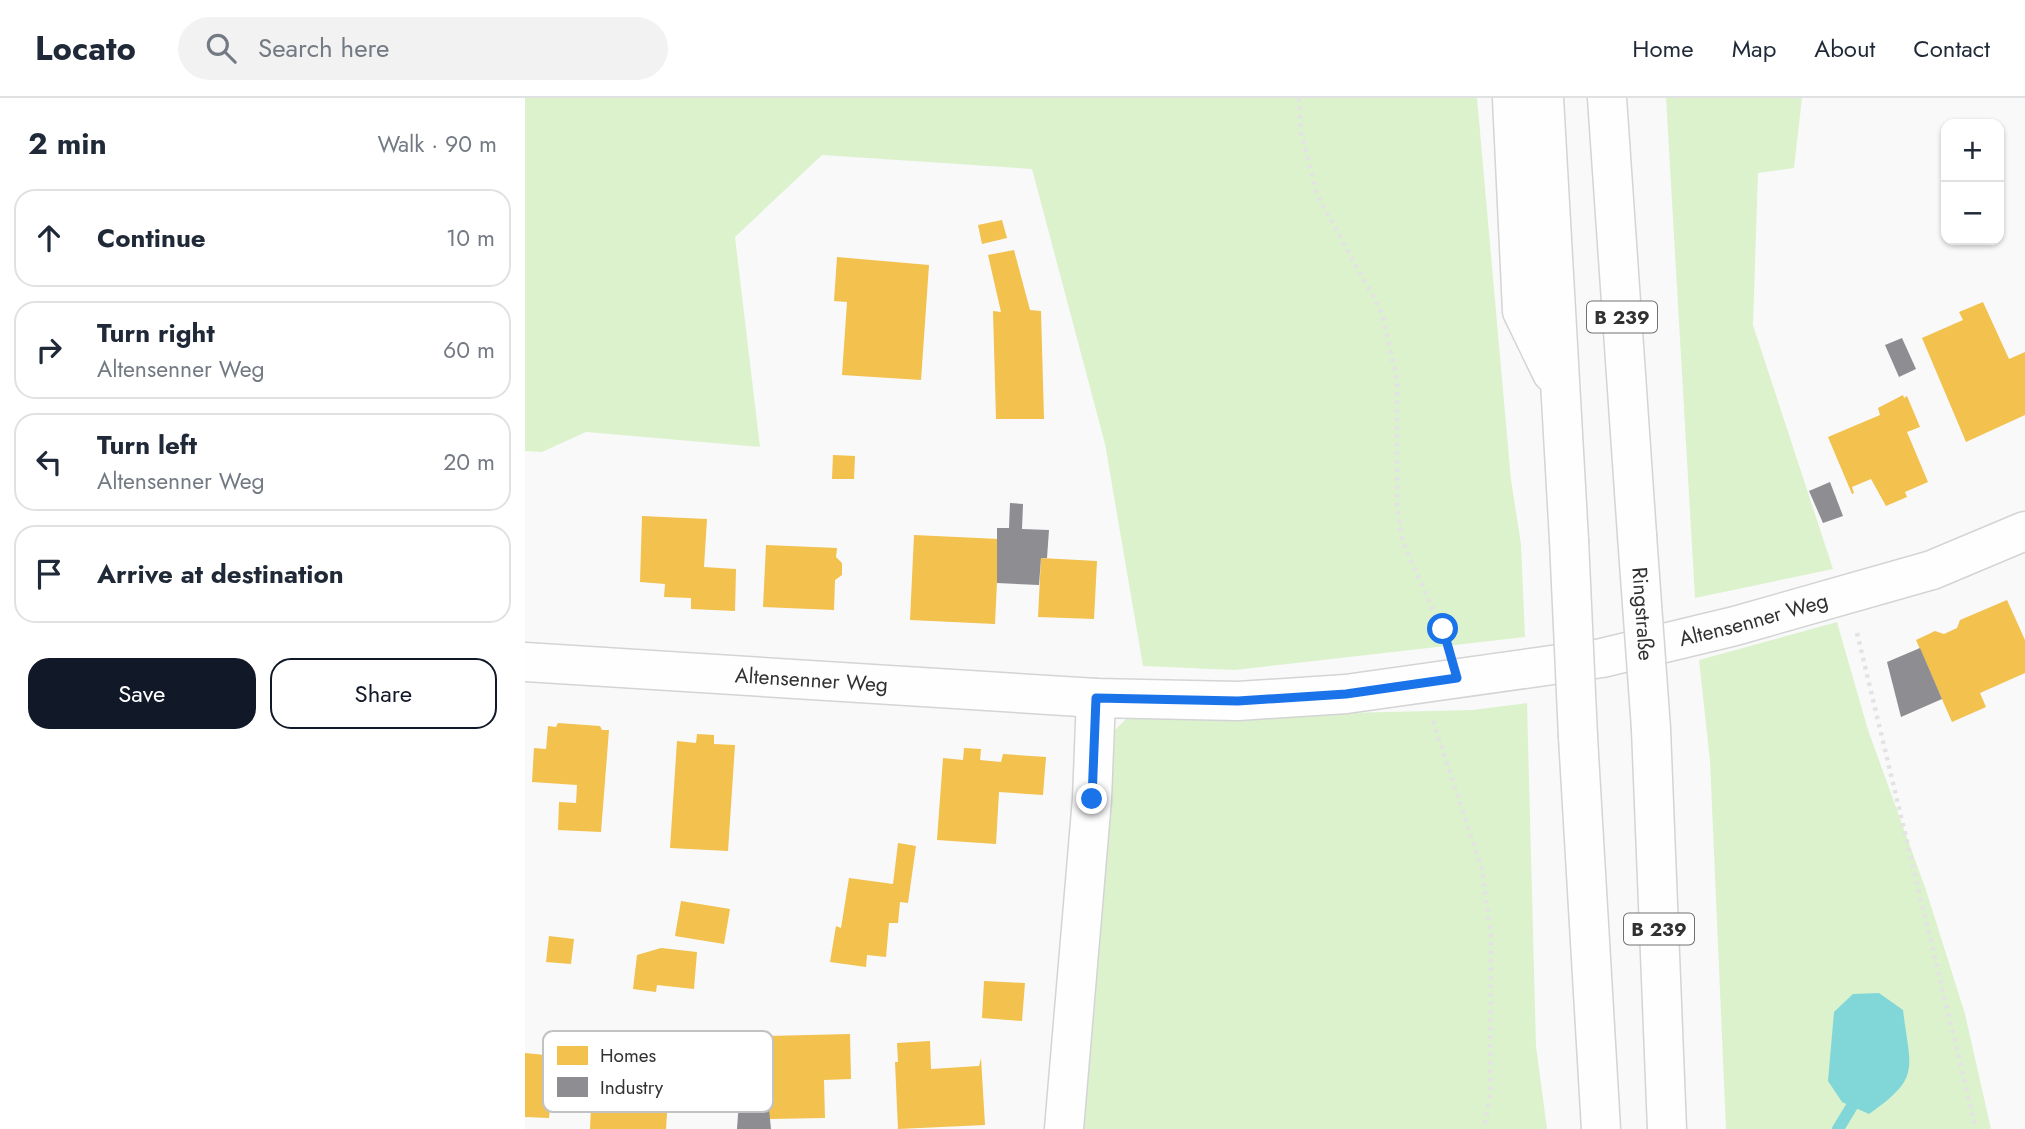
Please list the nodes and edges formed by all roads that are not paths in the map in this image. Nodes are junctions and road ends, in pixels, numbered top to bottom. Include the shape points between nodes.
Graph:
1 (1511, 98) edge
2 (1545, 98) edge
3 (1607, 98) edge
4 (1560, 390) junction
5 (2025, 531) edge
6 (525, 662) edge
7 (1096, 698) junction
8 (1064, 1129) edge
9 (1601, 1129) edge
10 (1667, 1129) edge

1 - 4 main road via 1522,311
2 - 4 main road, B 239
3 - 10 main road, Ringstraße / B 239, bridge via 1651,729
4 - 9 main road, B 239, bridge
5 - 7 main road, Altensenner Weg via 1932,570 1602,658 1346,694 1238,701
6 - 7 main road, Altensenner Weg
7 - 8 main road

